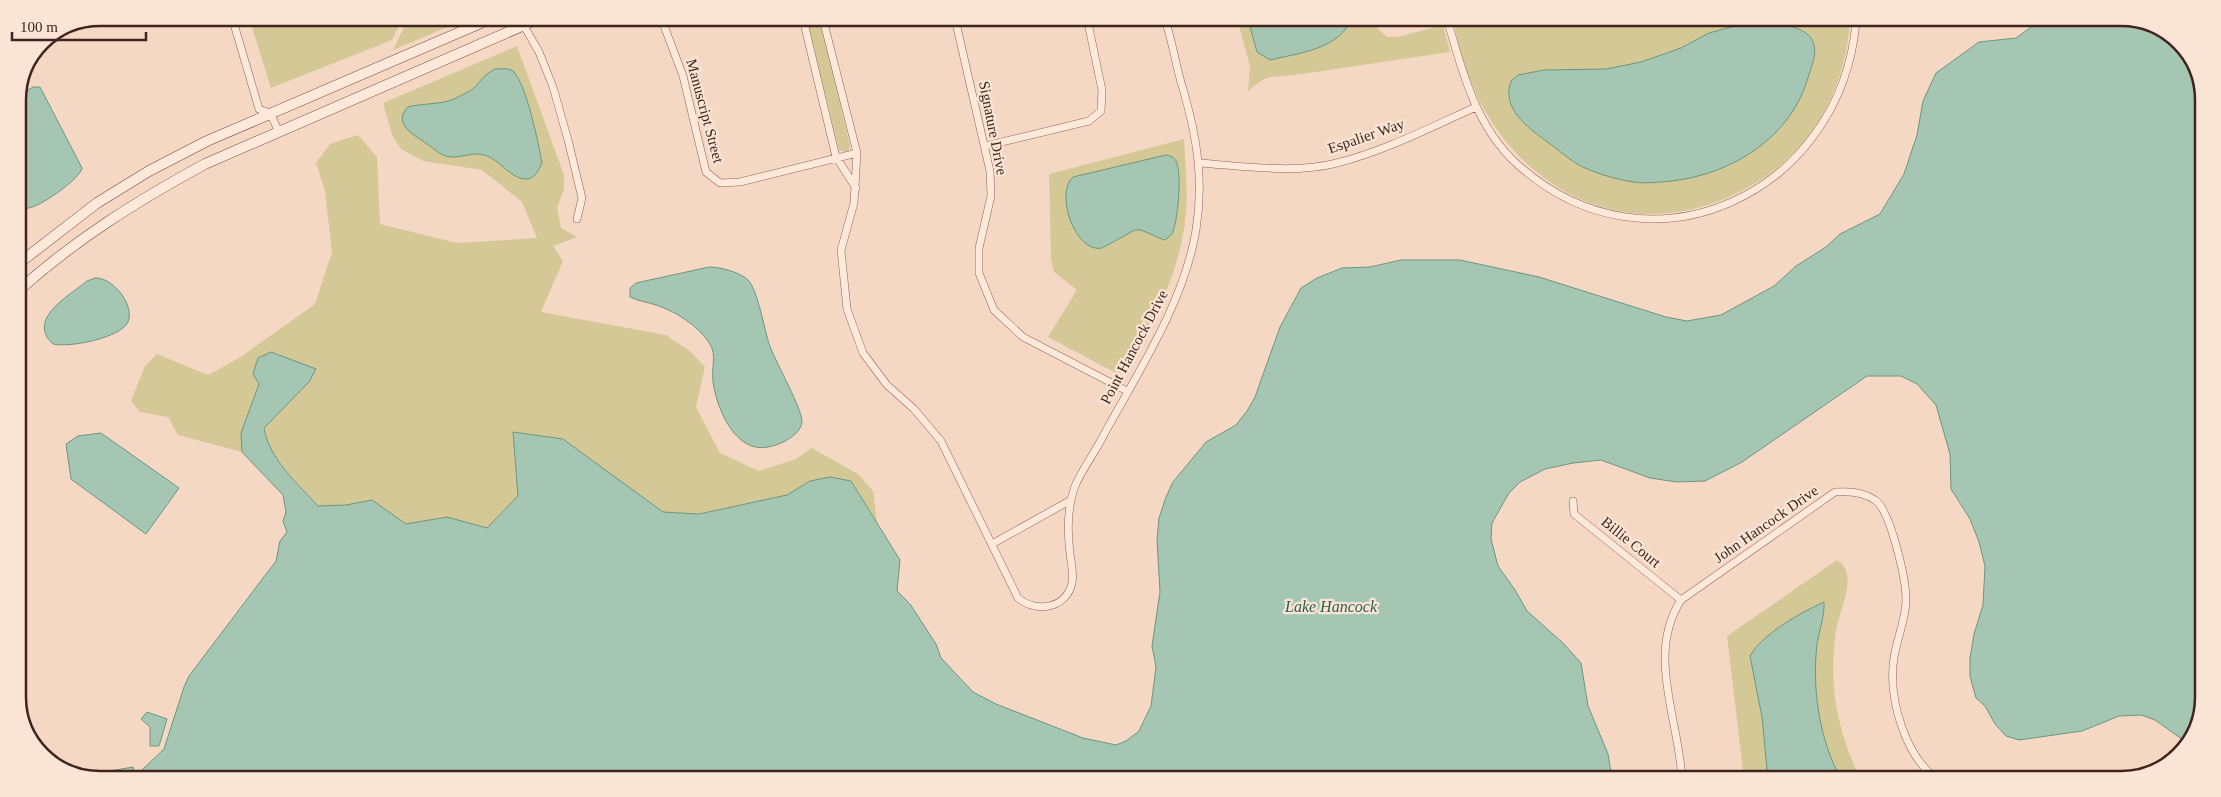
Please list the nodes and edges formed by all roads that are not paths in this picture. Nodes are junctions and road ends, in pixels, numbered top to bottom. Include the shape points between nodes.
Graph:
1 (235, 26) edge
2 (474, 26) edge
3 (520, 26) edge
4 (526, 26) edge
5 (665, 26) edge
6 (805, 26) edge
7 (825, 26) edge
8 (958, 26) edge
9 (1089, 26) edge
10 (1167, 26) edge
11 (1449, 26) edge
12 (1856, 26) edge
13 (1476, 107) junction
14 (270, 113) junction
15 (280, 132) junction
16 (985, 146) junction
17 (857, 153) junction
18 (836, 157) junction
19 (1199, 163) junction
20 (856, 189) junction
21 (576, 219) dead end
22 (26, 258) edge
23 (26, 284) edge
24 (1127, 391) junction
25 (1071, 500) junction
26 (1573, 501) dead end
27 (992, 544) junction
28 (1681, 600) junction
29 (1681, 771) edge
30 (1929, 771) edge

1 - 14 street via 259,109
2 - 14 street
3 - 15 street
4 - 21 street via 553,87 568,140 582,198
5 - 18 street, Manuscript Street via 683,76 706,172 720,184 740,182
6 - 18 street
7 - 17 street, Point Hancock Drive
8 - 16 street, Signature Drive
9 - 16 street via 1102,90 1101,111 1089,120
10 - 19 street, Point Hancock Drive via 1190,111
11 - 13 street
12 - 13 street via 1845,79 1815,137 1768,182 1747,195 1700,213 1649,218 1602,213 1581,205 1537,180 1515,163
13 - 19 street, Espalier Way via 1383,148 1335,163 1278,169
14 - 15 street
14 - 22 street via 207,140 148,171 96,203
15 - 23 street via 205,164 155,191 93,230
16 - 24 street, Signature Drive via 991,196 979,248 979,273 994,310 1023,336
17 - 18 street, Manuscript Street
17 - 20 street, Point Hancock Drive
18 - 20 street
19 - 24 street, Point Hancock Drive via 1198,214 1186,270 1172,309
20 - 27 street, Point Hancock Drive via 842,250 847,309 853,326 863,352 887,385 914,409 942,442
24 - 25 street, Point Hancock Drive via 1082,472
25 - 27 street
25 - 27 street, Point Hancock Drive via 1067,526 1072,584 1065,596 1052,606 1031,606 1018,598
26 - 28 street, Billie Court via 1574,514
28 - 29 street via 1674,611 1664,651
28 - 30 street, John Hancock Drive via 1835,492 1847,491 1876,500 1885,513 1904,574 1906,601 1892,666 1894,697 1902,728 1918,760

